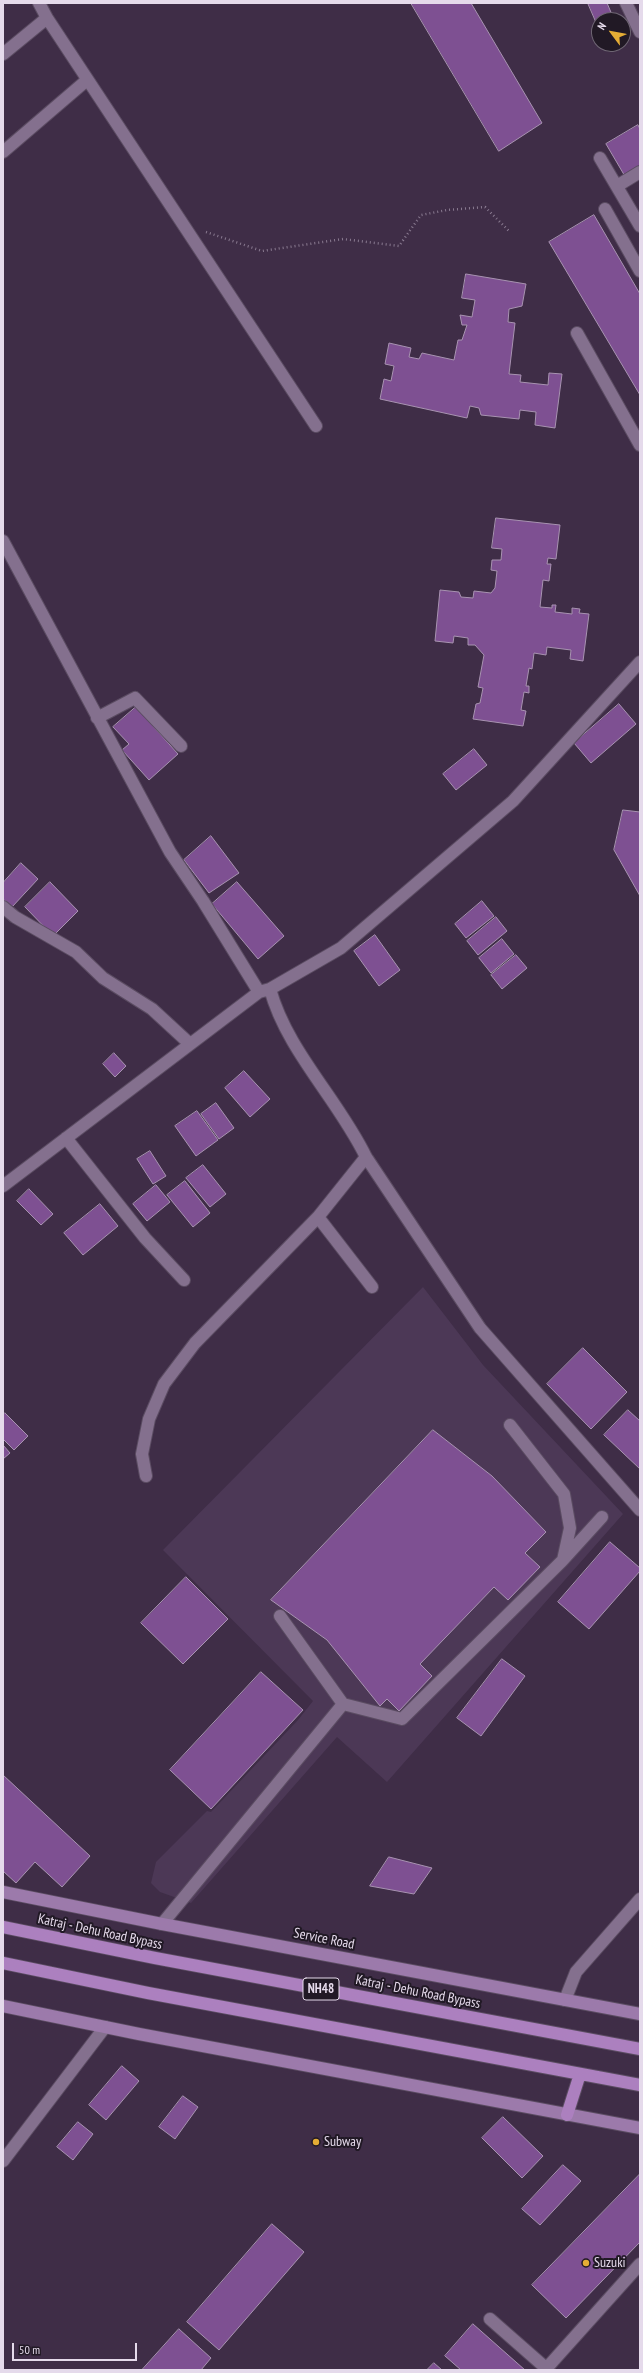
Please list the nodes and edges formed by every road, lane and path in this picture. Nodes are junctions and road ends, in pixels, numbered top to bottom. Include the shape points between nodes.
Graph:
1 (39, 3) edge
2 (626, 3) edge
3 (46, 18) junction
4 (640, 32) edge
5 (3, 54) edge
6 (87, 80) junction
7 (3, 152) edge
8 (600, 158) dead end
9 (640, 172) edge
10 (617, 186) junction
11 (605, 208) dead end
12 (640, 226) edge
13 (203, 231) dead end
14 (510, 232) dead end
15 (640, 271) edge
16 (577, 333) dead end
17 (316, 426) dead end
18 (640, 445) edge
19 (3, 541) edge
20 (640, 662) edge
21 (97, 718) junction
22 (181, 746) dead end
23 (3, 907) edge
24 (264, 990) junction
25 (190, 1044) junction
26 (66, 1138) junction
27 (366, 1156) junction
28 (3, 1186) edge
29 (318, 1217) junction
30 (184, 1280) dead end
31 (372, 1287) dead end
32 (510, 1425) dead end
33 (146, 1476) dead end
34 (640, 1510) edge
35 (602, 1517) dead end
36 (562, 1561) junction
37 (280, 1616) dead end
38 (343, 1704) junction
39 (3, 1892) edge
40 (640, 1899) edge
41 (162, 1924) junction
42 (3, 1927) edge
43 (3, 1963) edge
44 (565, 2000) junction
45 (3, 2006) edge
46 (640, 2014) edge
47 (105, 2027) junction
48 (640, 2049) edge
49 (580, 2074) junction
50 (640, 2085) edge
51 (567, 2115) junction
52 (640, 2128) edge
53 (3, 2161) edge
54 (640, 2264) edge
55 (490, 2319) dead end
56 (546, 2369) edge

1 - 3 street
2 - 4 street
3 - 5 street
3 - 6 street
6 - 7 street
6 - 17 street
8 - 10 street
9 - 10 street
10 - 12 street
11 - 15 street
13 - 14 path via 262,251 343,239 399,246 421,215 485,207
16 - 18 street
19 - 21 street
20 - 24 street via 513,801 341,948
21 - 22 street via 135,698
21 - 24 street via 170,852
23 - 25 street via 15,917 76,952 103,978 152,1009
24 - 25 street
24 - 27 street via 353,1130
25 - 26 street
26 - 28 street
26 - 30 street via 145,1238
27 - 29 street
27 - 34 street via 480,1328
29 - 31 street
29 - 33 street via 195,1343 164,1384 149,1419 142,1454
32 - 36 street via 564,1494 570,1528
35 - 36 street
36 - 38 street via 402,1719
37 - 38 street
38 - 41 street
39 - 41 main road, Service Road
40 - 44 street via 576,1972
41 - 44 main road, Service Road
42 - 48 highway, Katraj - Dehu Road Bypass / NH48
43 - 49 highway via 148,1993
44 - 46 main road, Service Road
45 - 47 main road
47 - 51 main road
47 - 53 street
49 - 50 highway
49 - 51 highway
51 - 52 main road
54 - 56 street
55 - 56 street

